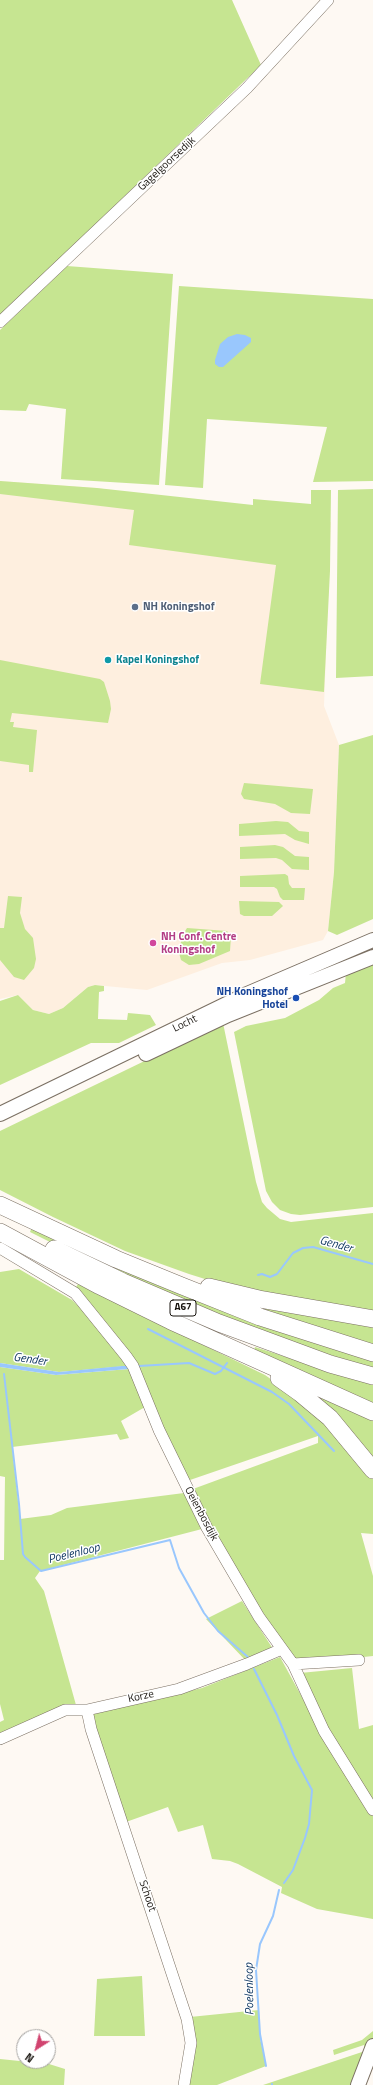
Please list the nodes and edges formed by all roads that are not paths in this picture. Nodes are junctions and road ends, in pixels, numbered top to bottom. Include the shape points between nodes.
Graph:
1 (328, 0) edge
2 (0, 322) edge
3 (373, 940) edge
4 (373, 957) edge
5 (0, 1114) edge
6 (0, 1124) edge
7 (0, 1205) edge
8 (0, 1222) edge
9 (0, 1232) edge
10 (0, 1248) edge
11 (116, 1259) junction
12 (373, 1319) edge
13 (215, 1341) junction
14 (373, 1353) edge
15 (373, 1376) edge
16 (373, 1412) edge
17 (373, 1470) edge
18 (282, 1649) junction
19 (360, 1660) dead end
20 (292, 1664) junction
21 (87, 1710) junction
22 (0, 1739) edge
23 (373, 1810) edge
24 (373, 2046) edge
25 (373, 2067) edge
26 (184, 2085) edge
27 (358, 2085) edge
28 (363, 2085) edge

1 - 2 street, Gagelgoorsedijk via 247,88
3 - 5 main road, Locht via 247,994
4 - 6 main road, Locht via 228,1015
7 - 11 highway, A67
8 - 15 highway, A67 via 116,1279 188,1310 284,1348
9 - 13 highway, A67 via 100,1286
10 - 18 street, Oeienbosdijk via 75,1293 126,1356 133,1366 159,1430 207,1528 259,1617
11 - 12 highway, A67 via 235,1294
11 - 14 highway, A67 via 260,1317
13 - 16 highway, A67
13 - 17 highway, A67 via 286,1382 315,1404
18 - 20 street, Oeienbosdijk
18 - 21 street, Korze via 194,1684
19 - 20 street
20 - 23 street, Oeienbosdijk via 324,1732
21 - 22 street, Korze via 65,1710
21 - 26 street, Schoot via 91,1729 187,2019 191,2044
24 - 27 main road
25 - 28 main road

